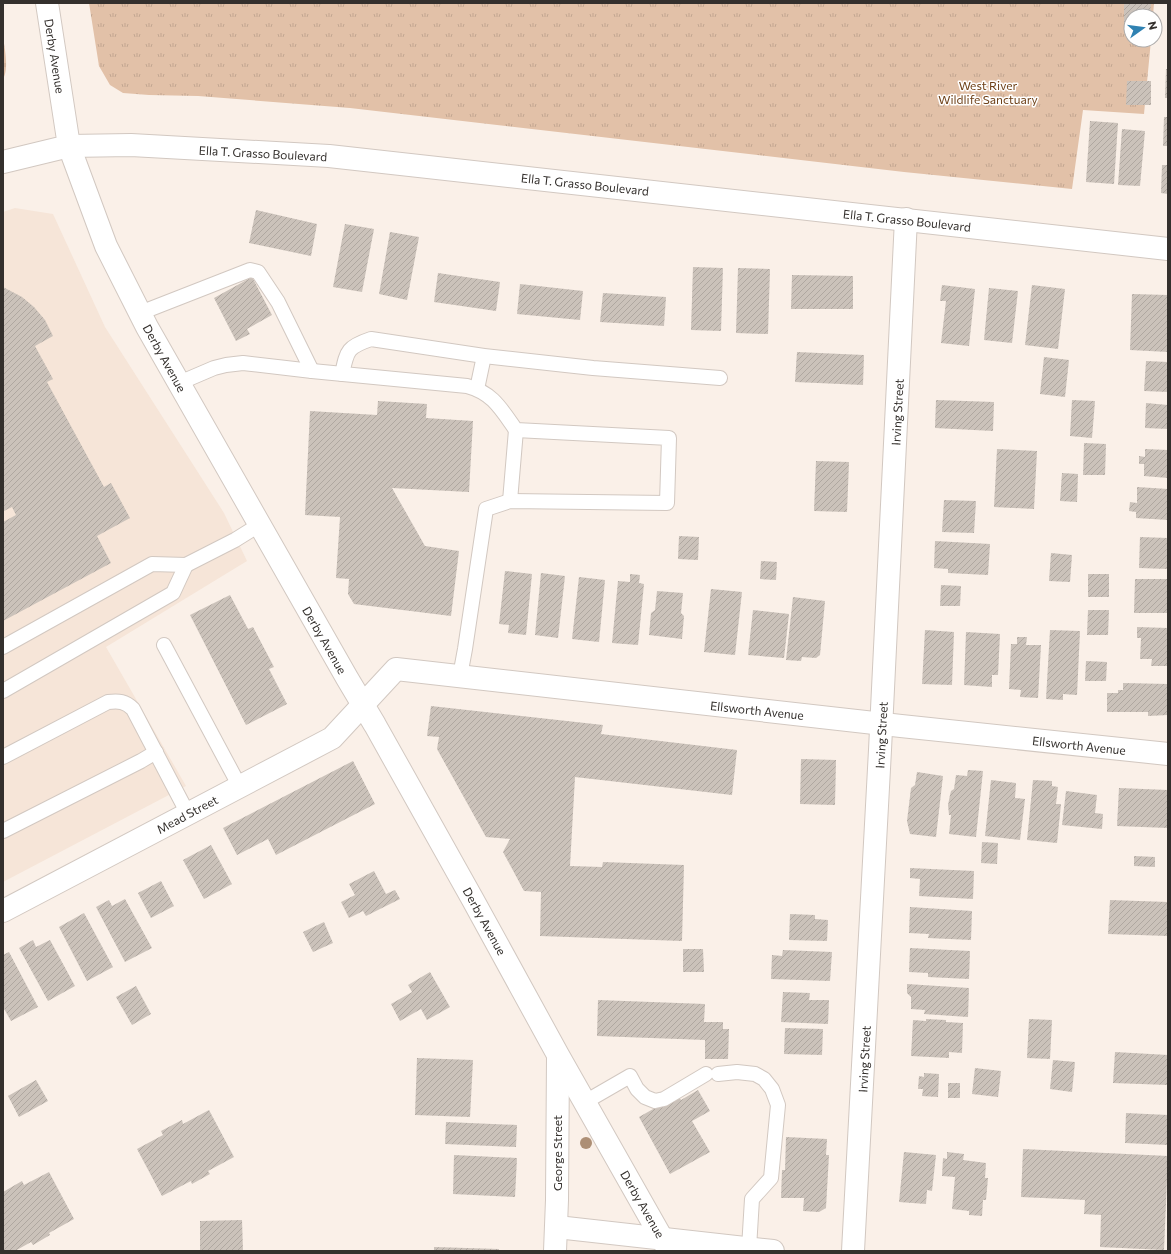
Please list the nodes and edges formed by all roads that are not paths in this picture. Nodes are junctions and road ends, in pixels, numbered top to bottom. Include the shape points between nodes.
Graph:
1 (47, 3) edge
2 (70, 146) junction
3 (3, 162) edge
4 (906, 219) junction
5 (1168, 249) edge
6 (140, 313) junction
7 (484, 356) junction
8 (312, 371) junction
9 (342, 374) junction
10 (720, 378) dead end
11 (179, 383) junction
12 (477, 389) junction
13 (516, 430) junction
14 (510, 501) junction
15 (260, 525) junction
16 (186, 565) junction
17 (164, 645) dead end
18 (3, 647) edge
19 (460, 676) junction
20 (3, 691) edge
21 (363, 706) junction
22 (881, 724) junction
23 (156, 752) junction
24 (1168, 754) edge
25 (3, 757) edge
26 (240, 787) junction
27 (188, 814) junction
28 (3, 831) edge
29 (3, 911) edge
30 (558, 1055) junction
31 (584, 1102) junction
32 (557, 1228) junction
33 (666, 1245) edge
34 (749, 1248) junction
35 (555, 1251) edge
36 (773, 1251) edge
37 (853, 1251) edge

1 - 2 main road, Derby Avenue
2 - 3 main road, Ella T. Grasso Boulevard
2 - 4 main road, Ella T. Grasso Boulevard via 132,145 329,156
2 - 6 main road, Derby Avenue via 106,246
4 - 5 main road, Ella T. Grasso Boulevard
4 - 22 main road, Irving Street
6 - 8 lane via 250,270 258,272 278,302
6 - 11 main road, Derby Avenue
7 - 9 lane via 371,339 356,344 346,354
7 - 10 lane
7 - 12 lane
8 - 9 lane
8 - 11 lane via 243,363 214,368
9 - 12 lane
11 - 15 main road, Derby Avenue
12 - 13 lane via 494,400
13 - 14 lane
13 - 14 lane via 669,438 667,503
14 - 19 lane via 486,509
15 - 16 lane
15 - 21 main road, Derby Avenue
16 - 18 lane via 152,564
16 - 20 lane via 173,593
17 - 26 lane
19 - 21 main road, Ellsworth Avenue via 396,669
19 - 22 main road, Ellsworth Avenue
21 - 26 main road, Mead Street via 332,738
21 - 30 main road, Derby Avenue
22 - 24 main road, Ellsworth Avenue
22 - 37 main road, Irving Street
23 - 25 lane via 133,709 118,701 108,702
23 - 27 lane
23 - 28 lane
26 - 27 main road, Mead Street
27 - 29 main road, Mead Street
30 - 31 main road, Derby Avenue
30 - 32 main road, George Street
31 - 33 main road, Derby Avenue
31 - 34 lane via 630,1076 636,1089 644,1097 655,1101 664,1099 712,1074 737,1072 755,1074 764,1079 772,1089 778,1105 770,1178 752,1199
32 - 33 main road
32 - 35 main road, George Street
33 - 34 main road
34 - 36 main road

